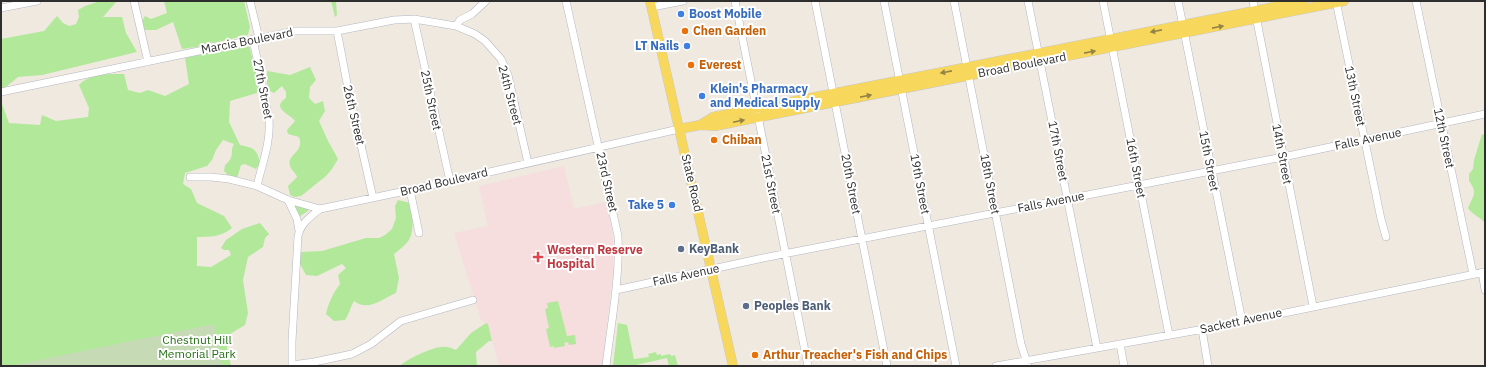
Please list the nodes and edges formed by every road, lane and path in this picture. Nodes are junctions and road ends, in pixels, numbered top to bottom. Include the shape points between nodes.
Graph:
1 (37, 1) edge
2 (134, 1) edge
3 (250, 1) edge
4 (486, 1) edge
5 (566, 1) edge
6 (682, 1) edge
7 (735, 1) edge
8 (815, 1) edge
9 (884, 1) edge
10 (954, 1) edge
11 (1028, 1) edge
12 (1103, 1) edge
13 (1178, 1) edge
14 (1252, 1) edge
15 (1304, 1) edge
16 (1416, 1) edge
17 (1338, 2) edge
18 (651, 4) edge
19 (1, 8) edge
20 (1255, 15) junction
21 (414, 19) junction
22 (456, 26) junction
23 (1183, 30) junction
24 (337, 31) junction
25 (256, 38) junction
26 (1111, 44) junction
27 (1039, 58) junction
28 (148, 62) junction
29 (967, 72) junction
30 (900, 85) junction
31 (1, 92) edge
32 (834, 98) junction
33 (757, 113) junction
34 (1485, 114) edge
35 (1441, 124) junction
36 (679, 129) junction
37 (1365, 140) junction
38 (599, 147) junction
39 (1283, 157) junction
40 (528, 163) junction
41 (1211, 170) junction
42 (190, 177) dead end
43 (450, 181) junction
44 (1139, 185) junction
45 (257, 186) junction
46 (410, 190) junction
47 (373, 198) junction
48 (1067, 199) junction
49 (288, 200) junction
50 (320, 209) junction
51 (995, 213) junction
52 (928, 226) junction
53 (299, 231) junction
54 (419, 233) dead end
55 (1386, 237) dead end
56 (863, 239) junction
57 (785, 254) junction
58 (711, 269) junction
59 (1483, 272) edge
60 (1473, 274) junction
61 (616, 290) junction
62 (1485, 290) edge
63 (473, 300) dead end
64 (1313, 306) junction
65 (1242, 322) junction
66 (1202, 329) junction
67 (1169, 335) junction
68 (1120, 344) junction
69 (1097, 348) junction
70 (1027, 363) edge
71 (292, 365) edge
72 (606, 366) edge
73 (733, 366) edge
74 (808, 366) edge
75 (887, 366) edge
76 (956, 366) edge
77 (996, 366) edge
78 (1124, 366) edge
79 (1208, 366) edge

1 - 19 street
2 - 28 street
3 - 25 street, 27th Street
4 - 22 street via 472,14 460,20
5 - 38 street, 23rd Street
6 - 18 street
7 - 33 street, 21st Street
8 - 32 street, 20th Street
9 - 30 street, 19th Street
10 - 29 street, 18th Street
11 - 27 street, 17th Street
12 - 26 street, 16th Street
13 - 23 street, 15th Street
14 - 20 street, 14th Street
15 - 20 main road, Broad Boulevard
16 - 35 street, 12th Street
17 - 20 main road, Broad Boulevard
17 - 37 street, 13th Street
18 - 36 main road, State Road
20 - 23 main road, Broad Boulevard
20 - 39 street, 14th Street
21 - 22 street, Marcia Boulevard
21 - 24 street, Marcia Boulevard via 394,20
21 - 43 street, 25th Street
22 - 40 street, 24th Street via 486,41 501,59 508,76
23 - 26 main road, Broad Boulevard
23 - 41 street, 15th Street
24 - 25 street, Marcia Boulevard via 295,31
24 - 47 street, 26th Street
25 - 28 street, Marcia Boulevard
25 - 45 street, 27th Street via 270,128
26 - 27 main road, Broad Boulevard
26 - 44 street, 16th Street
27 - 29 main road, Broad Boulevard
27 - 48 street, 17th Street
28 - 31 street, Marcia Boulevard
29 - 30 main road, Broad Boulevard
29 - 51 street, 18th Street
30 - 32 main road, Broad Boulevard
30 - 52 street, 19th Street
32 - 33 main road, Broad Boulevard
32 - 56 street, 20th Street
33 - 36 main road, Broad Boulevard via 713,117 700,125
33 - 57 street, 21st Street
34 - 35 street, Falls Avenue
35 - 37 street, Falls Avenue
35 - 60 street, 12th Street
36 - 38 street, Broad Boulevard
36 - 58 main road, State Road
37 - 39 street, Falls Avenue
37 - 55 street, 13th Street
38 - 40 street, Broad Boulevard
38 - 61 street, 23rd Street via 618,236
39 - 41 street, Falls Avenue
39 - 64 street, 14th Street
40 - 43 street, Broad Boulevard
41 - 44 street, Falls Avenue
41 - 65 street, 15th Street
42 - 45 street, Broad Boulevard via 220,178
43 - 46 street, Broad Boulevard
44 - 48 street, Falls Avenue
44 - 67 street, 16th Street
45 - 49 street, Broad Boulevard
46 - 47 street, Broad Boulevard
46 - 54 street
47 - 50 street, Broad Boulevard
48 - 51 street, Falls Avenue
48 - 69 street, 17th Street
49 - 50 street, Broad Boulevard
49 - 53 street via 297,219
50 - 53 street via 305,220
51 - 52 street, Falls Avenue
51 - 70 street, 18th Street
52 - 56 street, Falls Avenue
52 - 76 street, 19th Street
53 - 71 street
56 - 57 street, Falls Avenue
56 - 75 street, 20th Street
57 - 58 street, Falls Avenue
57 - 74 street, 21st Street
58 - 61 street, Falls Avenue
58 - 73 main road, State Road
59 - 60 street, Sackett Avenue
59 - 62 street
60 - 64 street, Sackett Avenue
61 - 72 street, 23rd Street
63 - 71 street via 401,321 371,344 352,354
64 - 65 street, Sackett Avenue
65 - 66 street, Sackett Avenue
66 - 67 street, Sackett Avenue
66 - 79 street
67 - 68 street, Sackett Avenue
68 - 69 street, Sackett Avenue
68 - 78 street
69 - 70 street, Sackett Avenue
70 - 77 street, Sackett Avenue

